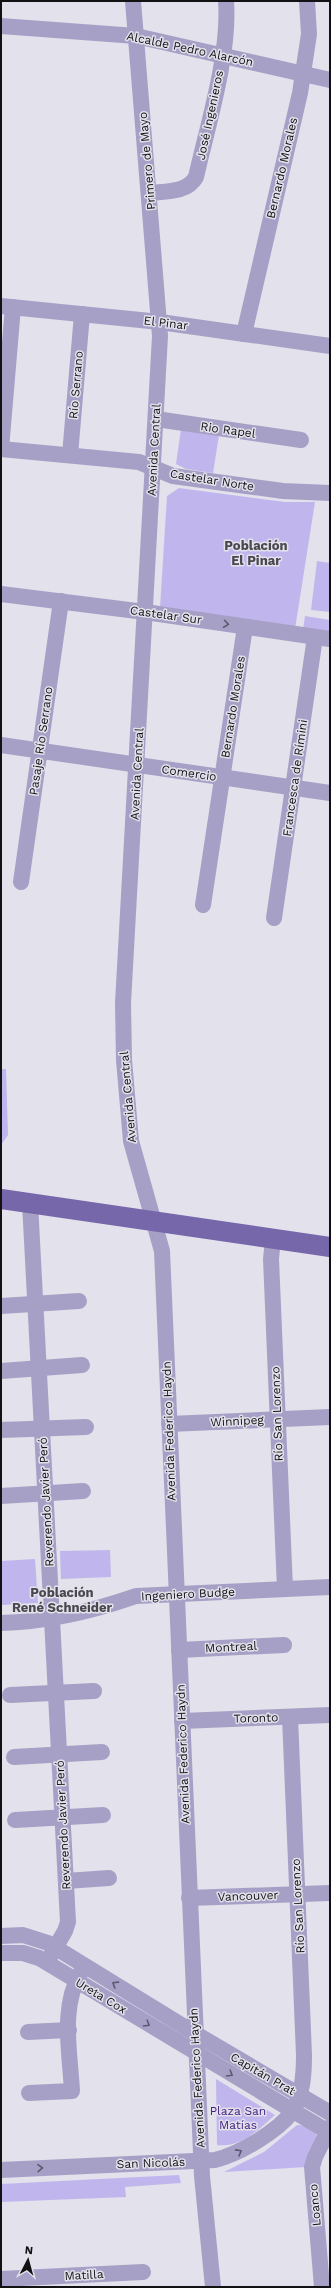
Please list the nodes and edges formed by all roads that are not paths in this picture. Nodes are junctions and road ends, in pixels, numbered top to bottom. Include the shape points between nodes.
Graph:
1 (133, 1) edge
2 (226, 1) edge
3 (307, 1) edge
4 (1, 26) edge
5 (136, 36) junction
6 (223, 56) junction
7 (302, 74) junction
8 (330, 80) edge
9 (149, 193) junction
10 (7, 307) edge
11 (82, 314) junction
12 (160, 322) junction
13 (244, 334) junction
14 (329, 342) edge
15 (156, 419) junction
16 (301, 440) dead end
17 (1, 449) edge
18 (70, 455) junction
19 (153, 467) junction
20 (330, 493) edge
21 (1, 594) edge
22 (61, 601) junction
23 (146, 612) junction
24 (245, 627) junction
25 (322, 638) edge
26 (1, 745) edge
27 (40, 751) junction
28 (137, 765) junction
29 (222, 777) junction
30 (293, 788) junction
31 (330, 793) edge
32 (21, 882) dead end
33 (203, 905) dead end
34 (274, 918) dead end
35 (1, 1199) edge
36 (30, 1203) junction
37 (155, 1222) junction
38 (273, 1239) junction
39 (330, 1247) edge
40 (79, 1301) dead end
41 (35, 1304) junction
42 (1, 1306) edge
43 (82, 1365) dead end
44 (39, 1368) junction
45 (1, 1371) edge
46 (330, 1417) edge
47 (278, 1419) junction
48 (169, 1424) junction
49 (86, 1427) dead end
50 (42, 1428) junction
51 (1, 1430) edge
52 (83, 1492) dead end
53 (45, 1494) junction
54 (1, 1496) edge
55 (330, 1587) edge
56 (285, 1589) junction
57 (176, 1594) junction
58 (51, 1617) junction
59 (1, 1623) edge
60 (284, 1645) dead end
61 (179, 1650) junction
62 (94, 1691) dead end
63 (56, 1693) junction
64 (10, 1695) dead end
65 (330, 1715) edge
66 (290, 1717) junction
67 (182, 1721) junction
68 (102, 1752) dead end
69 (59, 1755) junction
70 (14, 1757) dead end
71 (104, 1815) dead end
72 (62, 1817) junction
73 (15, 1820) dead end
74 (109, 1878) dead end
75 (66, 1881) junction
76 (330, 1893) edge
77 (297, 1894) junction
78 (189, 1898) junction
79 (1, 1936) edge
80 (55, 1947) junction
81 (1, 1953) edge
82 (47, 1962) junction
83 (85, 1966) junction
84 (76, 1981) junction
85 (69, 2030) junction
86 (28, 2032) dead end
87 (196, 2034) junction
88 (196, 2054) junction
89 (29, 2093) dead end
90 (299, 2095) junction
91 (293, 2111) junction
92 (330, 2113) edge
93 (329, 2131) edge
94 (201, 2161) junction
95 (1, 2170) edge
96 (143, 2272) dead end
97 (1, 2279) edge
98 (27, 2282) edge
99 (213, 2287) edge
100 (322, 2287) edge

1 - 5 street, Primero de Mayo
2 - 6 street, José Ingenieros via 227,28
3 - 7 street, Bernardo Morales via 309,34
4 - 5 street, Alcalde Pedro Alarcón
5 - 6 street, Alcalde Pedro Alarcón
5 - 9 street, Primero de Mayo
6 - 7 street, Alcalde Pedro Alarcón
6 - 9 street, José Ingenieros via 196,177 192,184 184,188
7 - 8 street, Alcalde Pedro Alarcón
7 - 13 street, Bernardo Morales via 300,93
9 - 12 street, Primero de Mayo
10 - 11 street, El Pinar
10 - 17 street
11 - 12 street, El Pinar
11 - 18 street, Río Serrano
12 - 13 street, El Pinar
12 - 15 street, Avenida Central
13 - 14 street, El Pinar
15 - 16 street, Rio Rapel
15 - 19 street, Avenida Central
17 - 18 street, Castelar Norte
18 - 19 street, Castelar Norte via 139,462
19 - 20 street, Castelar Norte via 173,476 283,491
19 - 23 street, Avenida Central
21 - 22 street, Castelar Sur
22 - 23 street, Castelar Sur
22 - 27 street, Pasaje Río Serrano
23 -> 24 street, Castelar Sur
23 - 28 street, Avenida Central
24 - 25 street, Castelar Sur
24 - 29 street, Bernardo Morales
25 - 30 street, Francesca de Rímini
26 - 27 street, Comercio
27 - 28 street, Comercio
27 - 32 street, Pasaje Río Serrano
28 - 29 street, Comercio
28 - 37 street, Avenida Central via 122,1003 124,1060 131,1141
29 - 30 street, Comercio
29 - 33 street, Bernardo Morales
30 - 31 street, Comercio
30 - 34 street, Francesca de Rímini
35 - 36 main road
36 - 37 main road
36 - 41 street, Reverendo Javier Peró
37 - 38 main road
37 - 48 street, Avenida Federico Haydn via 162,1252
38 - 39 main road
38 - 47 street, Río San Lorenzo via 271,1258
40 - 41 street
41 - 42 street
41 - 44 street, Reverendo Javier Peró
43 - 44 street
44 - 45 street
44 - 50 street, Reverendo Javier Peró
46 - 47 street, Winnipeg
47 - 48 street, Winnipeg
47 - 56 street, Río San Lorenzo
48 - 57 street, Avenida Federico Haydn
49 - 50 street
50 - 51 street
50 - 53 street, Reverendo Javier Peró
52 - 53 street
53 - 54 street
53 - 58 street, Reverendo Javier Peró
55 - 56 street, Ingeniero Budge
56 - 57 street, Ingeniero Budge
57 - 58 street, Ingeniero Budge via 136,1596 109,1605
57 - 61 street, Avenida Federico Haydn
58 - 59 street, Ingeniero Budge
58 - 63 street, Reverendo Javier Peró
60 - 61 street, Montreal
61 - 67 street, Avenida Federico Haydn
62 - 63 street
63 - 64 street
63 - 69 street, Reverendo Javier Peró
65 - 66 street, Toronto
66 - 67 street, Toronto
66 - 77 street, Río San Lorenzo
67 - 78 street, Avenida Federico Haydn
68 - 69 street
69 - 70 street
69 - 72 street, Reverendo Javier Peró
71 - 72 street
72 - 73 street
72 - 75 street, Reverendo Javier Peró
74 - 75 street
75 - 80 street, Reverendo Javier Peró via 68,1922
76 - 77 street, Vancouver
77 - 78 street, Vancouver
77 - 90 street, Río San Lorenzo via 304,2055
78 - 87 street, Avenida Federico Haydn
79 - 80 street, Ureta Cox via 32,1937
80 - 82 street, Reverendo Javier Peró
80 - 83 street, Ureta Cox
81 - 82 street, Ureta Cox via 23,1953
82 - 84 street, Ureta Cox
83 - 84 street
87 -> 83 street, Ureta Cox
84 - 85 street via 70,1998
84 -> 88 street, Ureta Cox
85 - 86 street
85 - 89 street via 72,2091
87 - 88 street, Avenida Federico Haydn
87 - 90 street, Capitán Prat
88 -> 91 street, Capitán Prat
88 - 94 street, Avenida Federico Haydn
90 - 91 street, San Nicolás
90 - 92 street, Capitán Prat
91 - 93 street, Capitán Prat
94 -> 91 street, San Nicolás via 230,2156 241,2151 282,2122
93 - 100 street, Loanco via 312,2167
95 -> 94 street, San Nicolás
94 - 99 street, Avenida Federico Haydn
96 - 98 street, Matilla
97 - 98 street, Matilla

